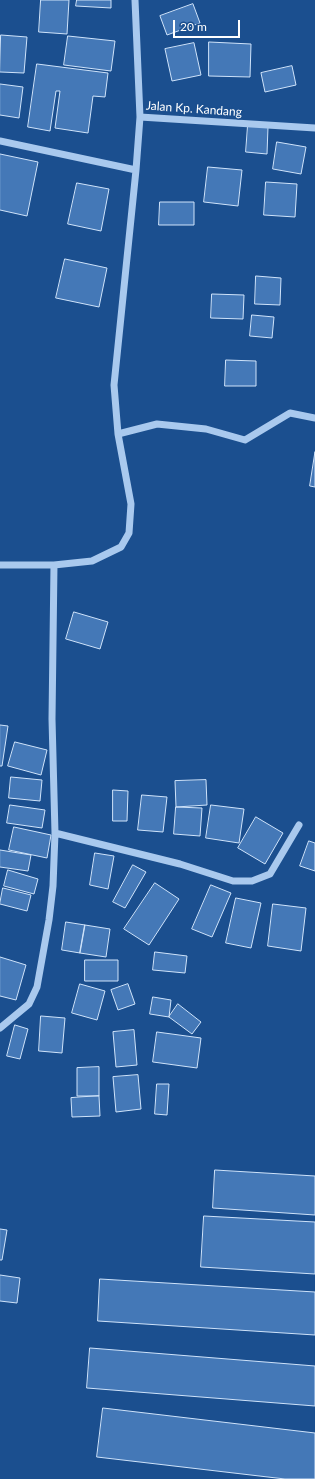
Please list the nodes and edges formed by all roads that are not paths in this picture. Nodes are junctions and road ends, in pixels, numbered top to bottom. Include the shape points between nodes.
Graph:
1 (135, 0) edge
2 (140, 116) junction
3 (315, 128) edge
4 (0, 142) edge
5 (136, 170) junction
6 (315, 418) edge
7 (118, 434) junction
8 (0, 565) edge
9 (54, 565) junction
10 (299, 825) dead end
11 (55, 833) junction
12 (0, 1028) edge

1 - 2 street, Jalan Kp. Kandang
2 - 3 street, Jalan Kp. Kandang
2 - 5 street
4 - 5 street
5 - 7 street via 114,385
6 - 7 street via 290,414 246,440 206,429 157,424
7 - 9 street via 131,504 129,533 121,547 92,561
8 - 9 street
9 - 11 street via 52,719
10 - 11 street via 270,874 252,881 234,881 180,864
11 - 12 street via 53,886 37,988 29,1004

